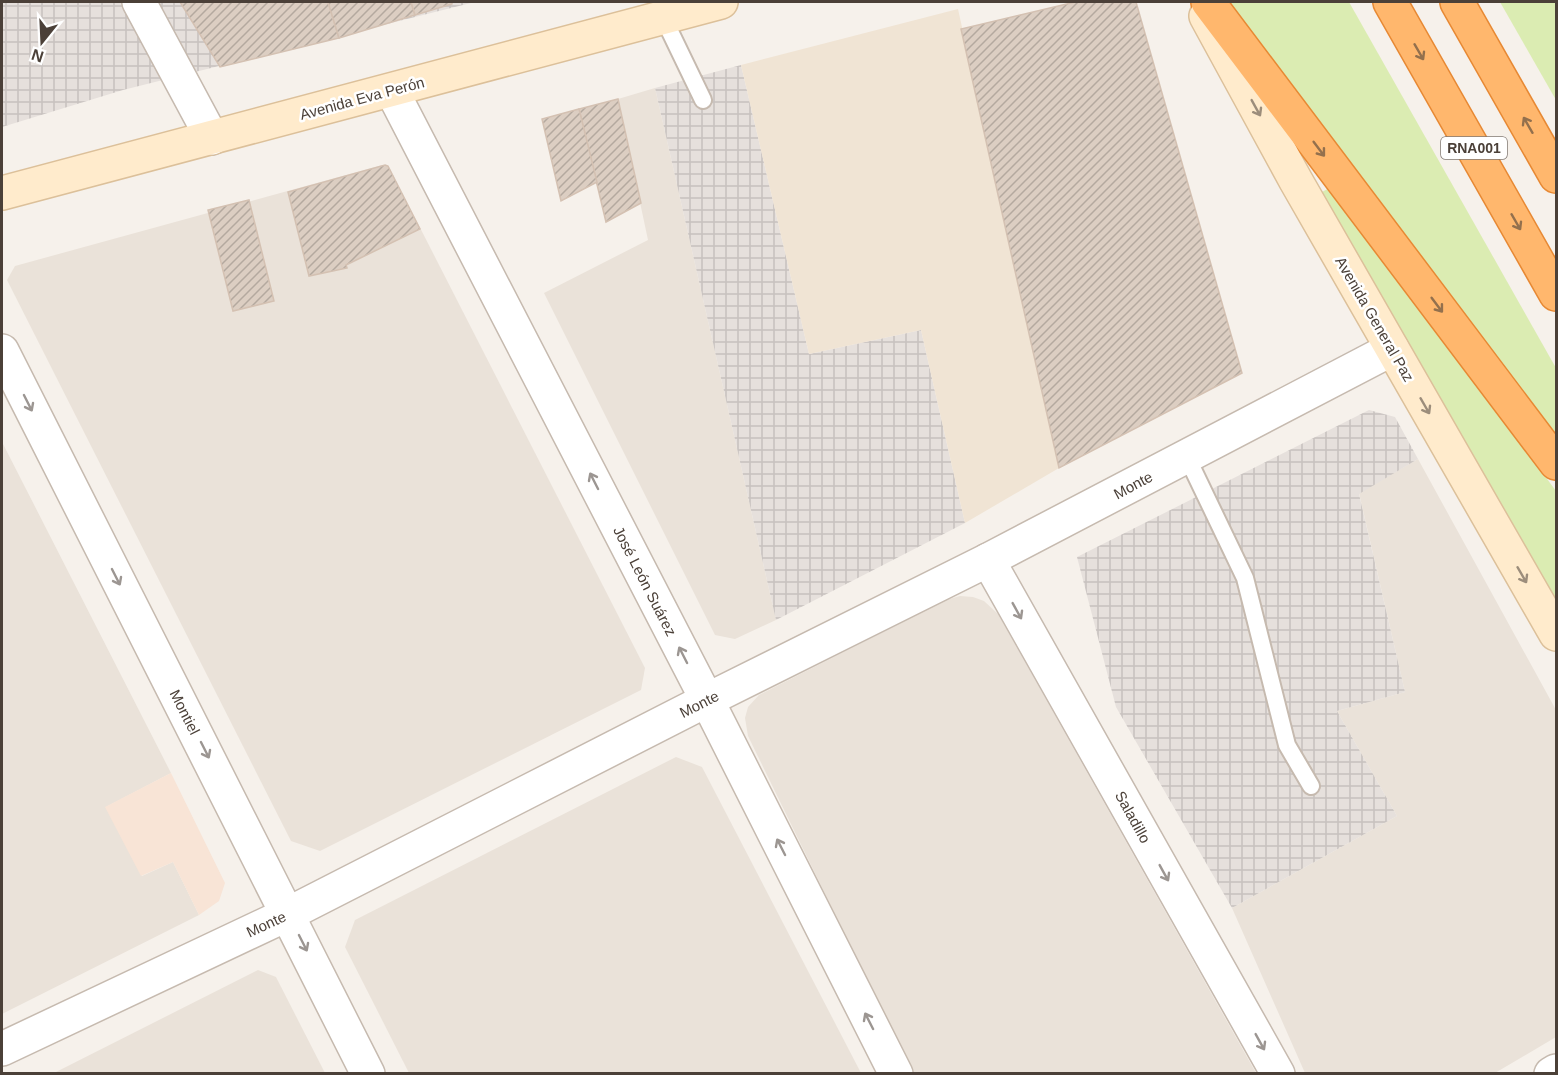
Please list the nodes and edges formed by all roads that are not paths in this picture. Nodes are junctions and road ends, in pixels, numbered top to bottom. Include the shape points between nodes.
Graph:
1 (139, 2) edge
2 (722, 2) edge
3 (1198, 2) edge
4 (1208, 2) edge
5 (1390, 2) edge
6 (1457, 2) edge
7 (660, 9) edge
8 (392, 91) junction
9 (702, 100) dead end
10 (212, 138) junction
11 (1557, 176) edge
12 (2, 194) edge
13 (1557, 294) edge
14 (1392, 349) junction
15 (2, 351) edge
16 (1187, 457) junction
17 (1557, 463) edge
18 (988, 560) junction
19 (1557, 634) edge
20 (707, 700) junction
21 (1311, 786) dead end
22 (288, 914) junction
23 (2, 1049) edge
24 (1557, 1071) edge
25 (368, 1074) edge
26 (896, 1074) edge
27 (1278, 1074) edge
28 (1551, 1074) edge

1 - 10 street
2 - 7 main road, Avenida Eva Perón
3 -> 14 main road, Avenida General Paz
4 -> 17 highway
5 -> 13 highway, RNA001
11 -> 6 highway
7 - 8 main road, Avenida Eva Perón
7 - 9 lane
8 - 10 main road, Avenida Eva Perón
20 -> 8 street, José León Suárez
10 - 12 main road, Avenida Eva Perón
14 - 16 street, Monte
14 -> 19 main road, Avenida General Paz
15 -> 22 street, Montiel
16 - 18 street, Monte
16 - 21 lane via 1245,578 1287,745
18 - 20 street, Monte
18 -> 27 street, Saladillo
20 - 22 street, Monte
26 -> 20 street, José León Suárez
22 - 23 street, Monte
22 -> 25 street, Montiel
24 - 28 street

